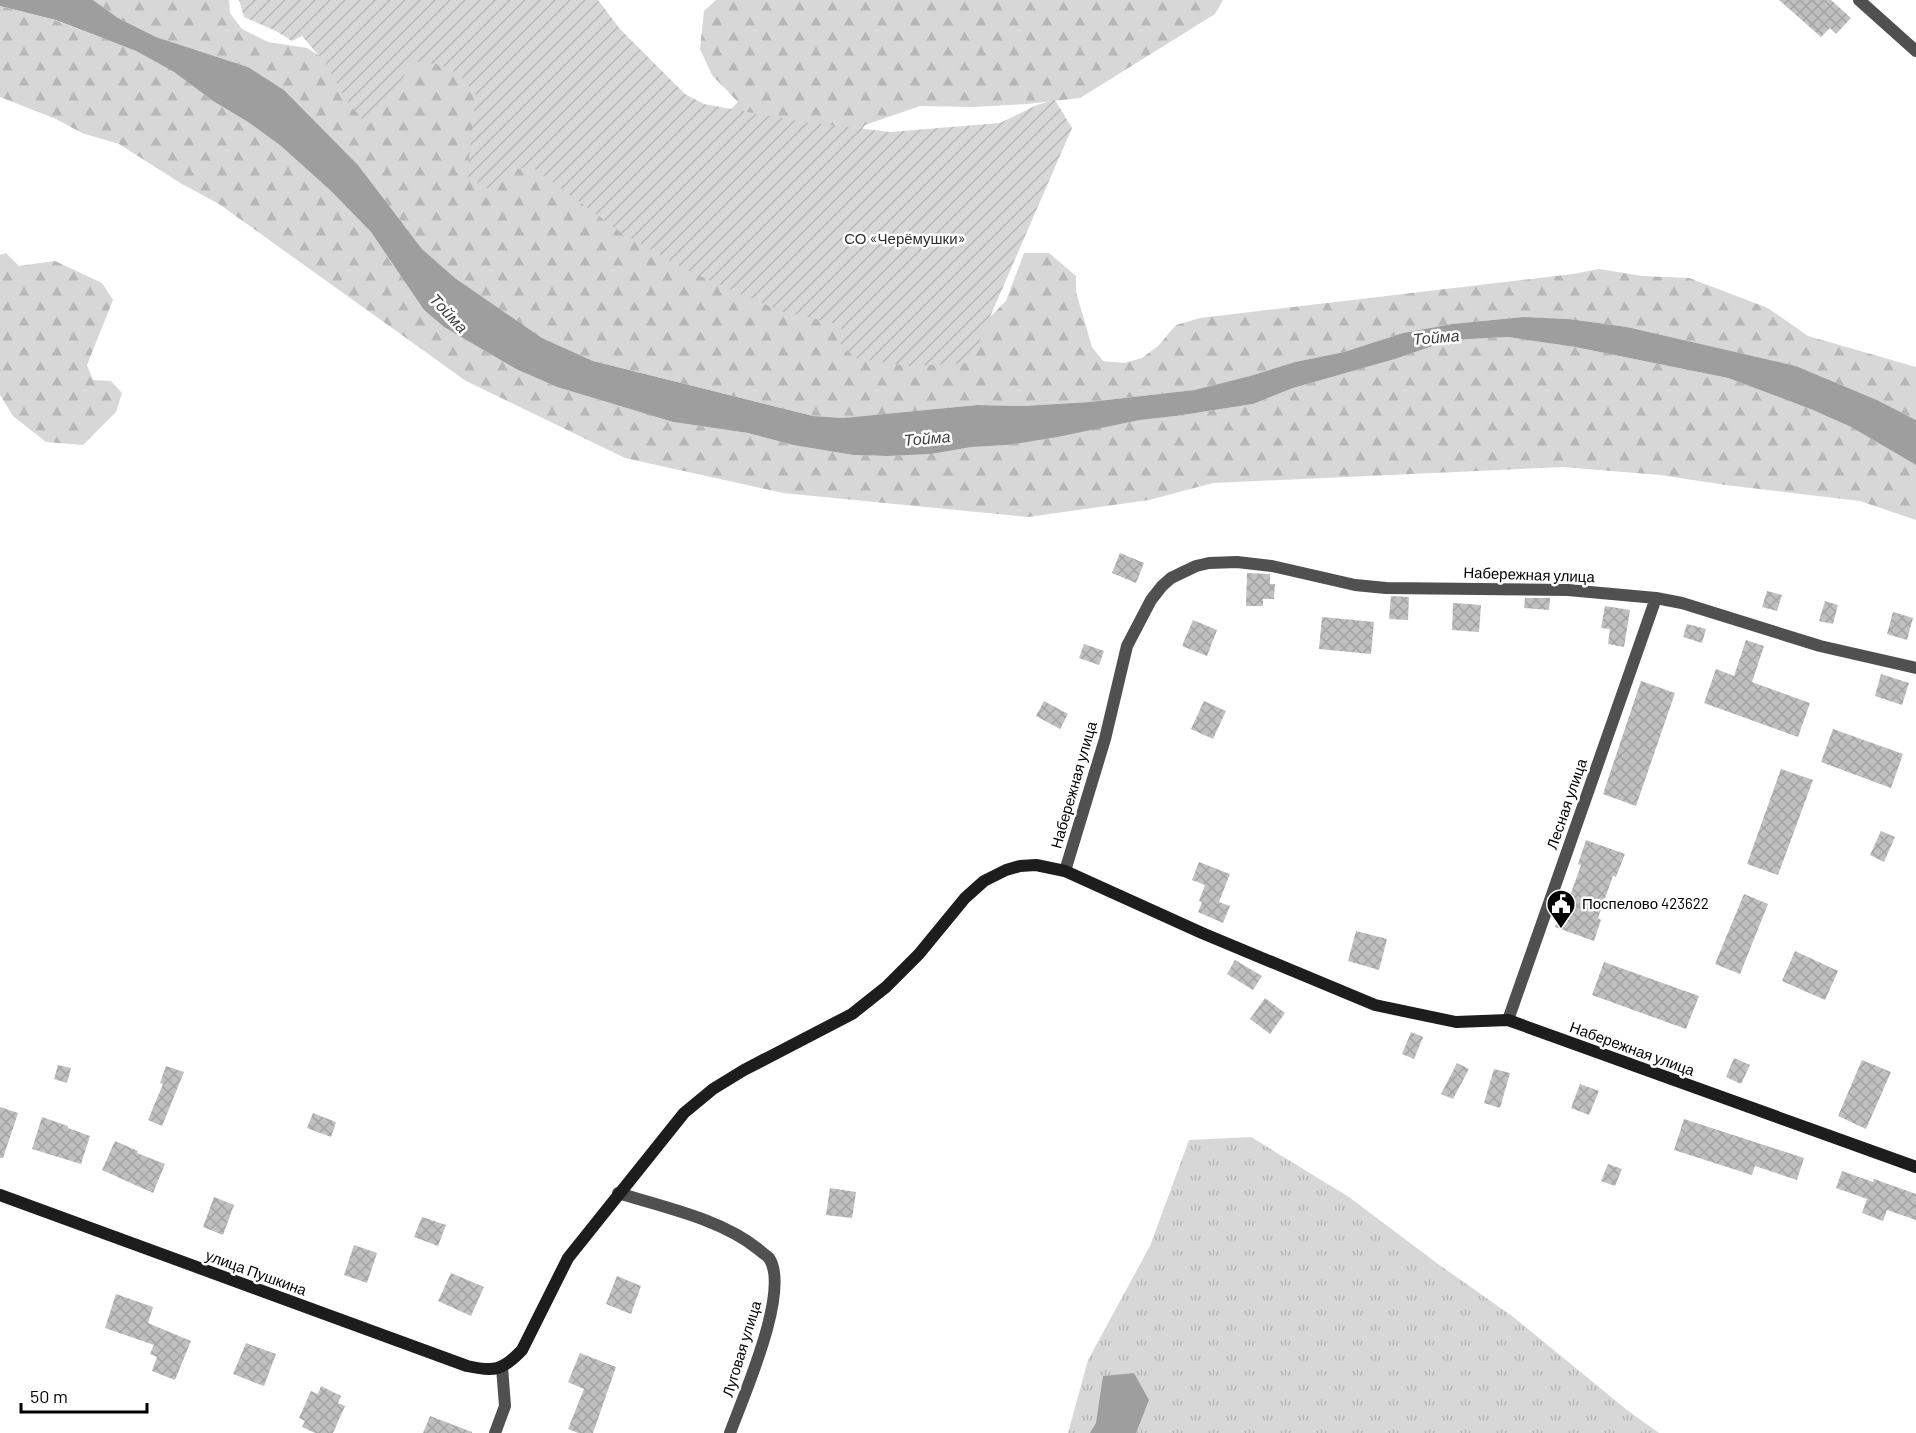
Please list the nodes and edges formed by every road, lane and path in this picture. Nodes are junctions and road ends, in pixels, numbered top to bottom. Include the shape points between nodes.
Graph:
1 (1859, 0) edge
2 (1916, 51) edge
3 (1656, 598) junction
4 (1916, 668) edge
5 (1065, 871) junction
6 (1508, 1020) junction
7 (1916, 1167) edge
8 (618, 1193) junction
9 (0, 1195) edge
10 (502, 1367) junction
11 (495, 1433) edge
12 (730, 1433) edge

1 - 2 street
3 - 4 street, Набережная улица via 1820,646
3 - 5 street, Набережная улица via 1568,590 1386,588 1237,562 1209,563 1182,572 1162,585 1127,646 1105,740
3 - 6 street, Лесная улица
5 - 6 street, Набережная улица via 1375,1005 1456,1022
5 - 8 street via 1036,864 1006,870 984,881 919,954 852,1014 744,1070 684,1113
6 - 7 street, Набережная улица
8 - 10 street via 568,1258 522,1350
8 - 12 street, Луговая улица via 702,1220 747,1240 768,1257 776,1277 773,1304
9 - 10 street, улица Пушкина via 467,1366 487,1371
10 - 11 street via 505,1406

